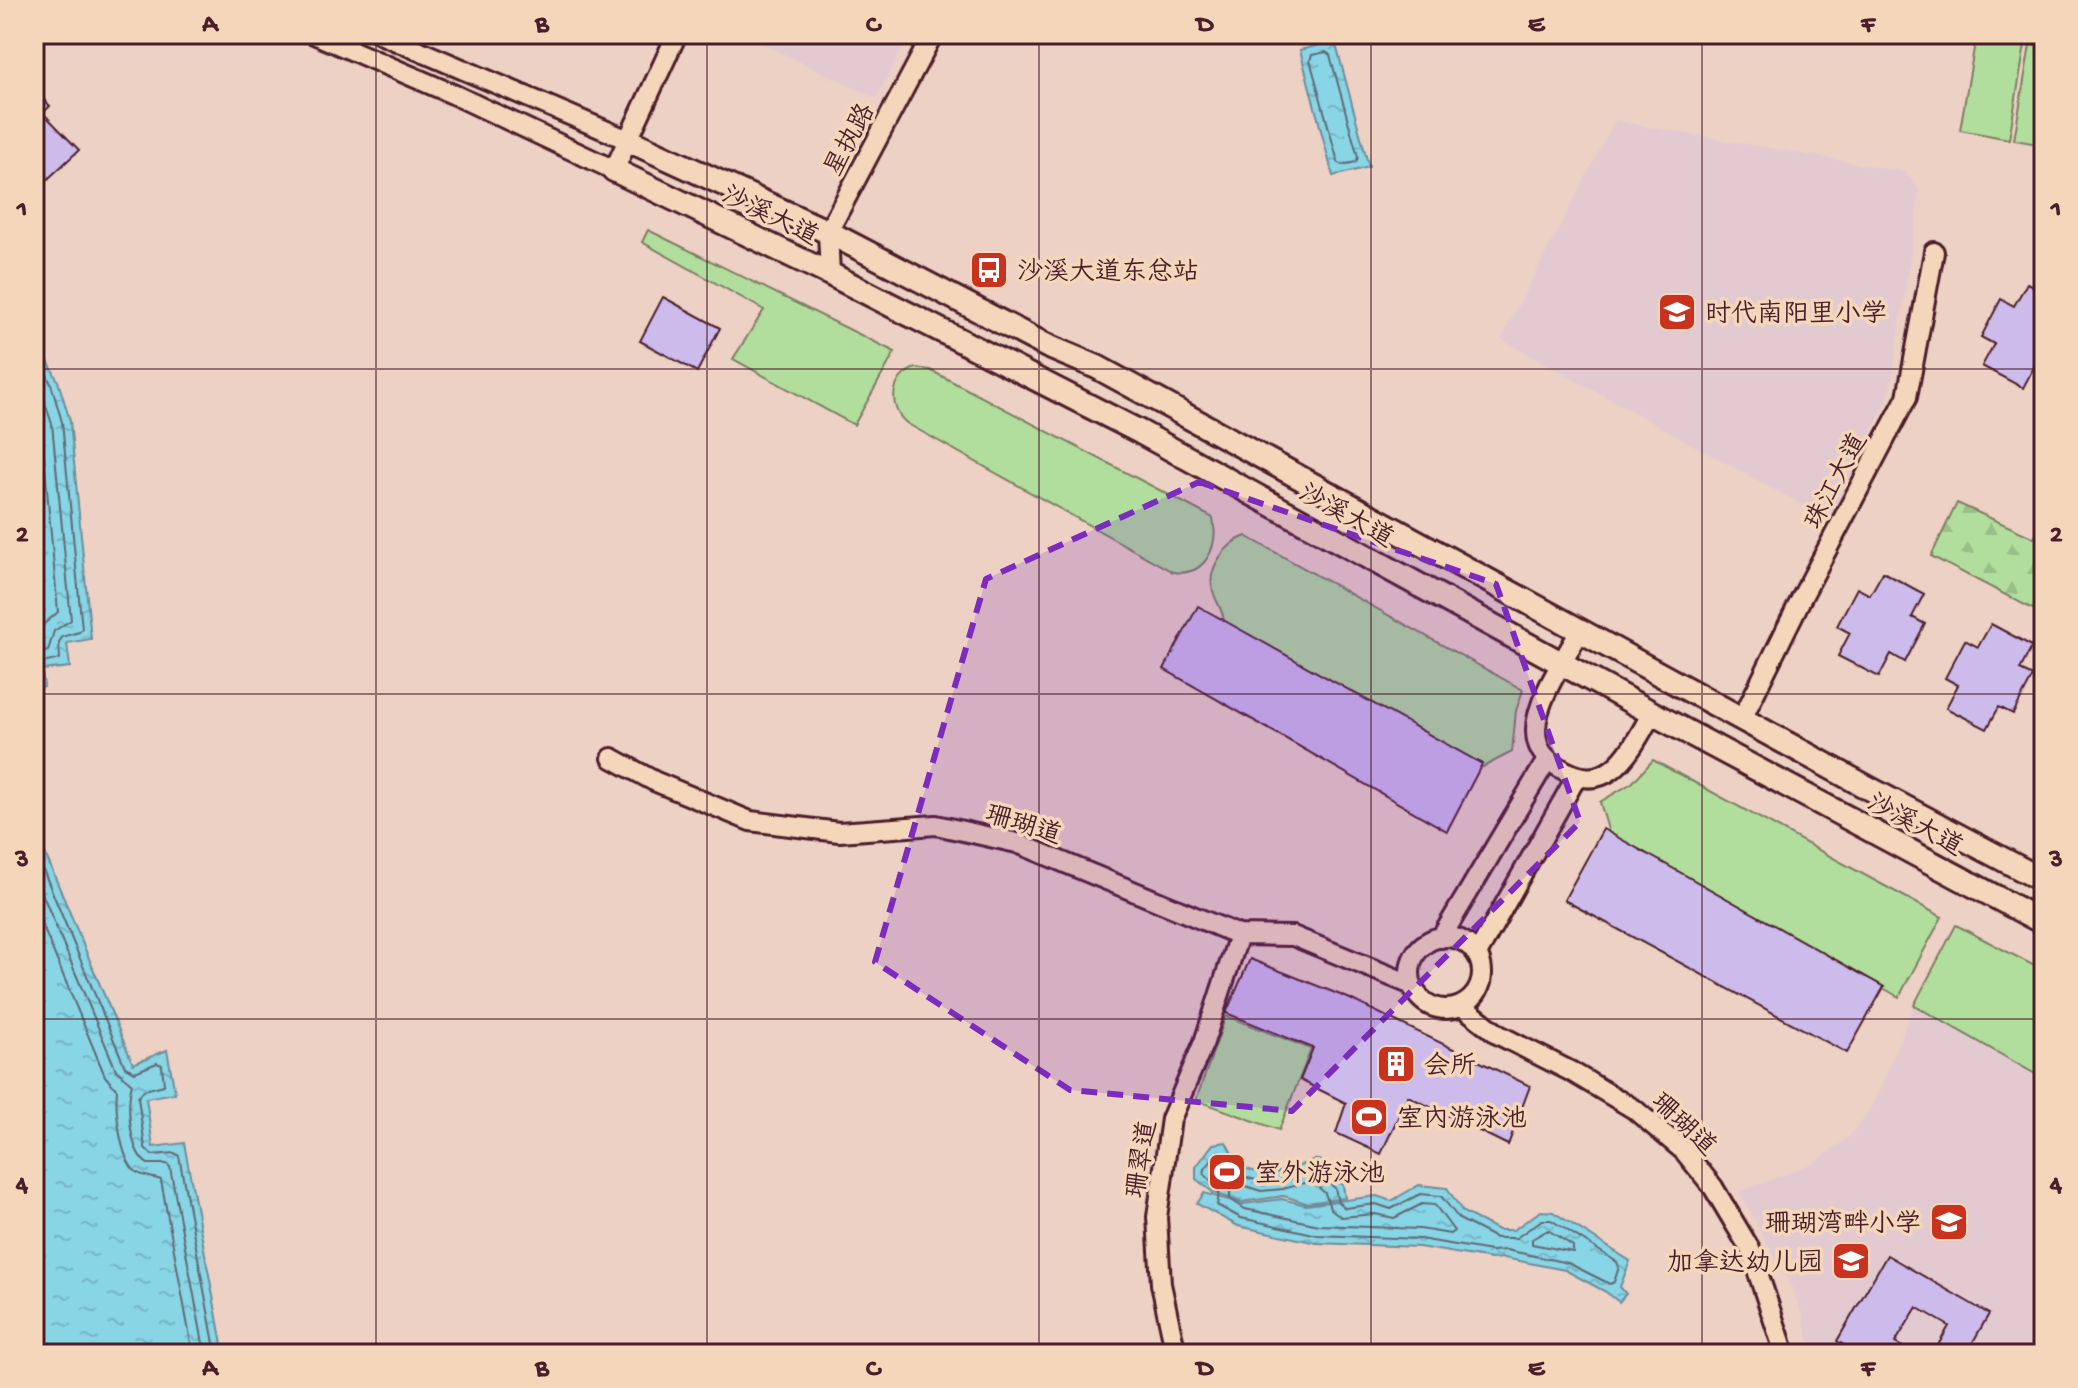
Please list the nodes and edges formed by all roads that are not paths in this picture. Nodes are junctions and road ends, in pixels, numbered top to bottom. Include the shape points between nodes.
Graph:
1 (314, 34) edge
2 (380, 34) edge
3 (677, 34) edge
4 (933, 34) edge
5 (628, 140) junction
6 (614, 170) junction
7 (828, 232) junction
8 (1934, 252) dead end
9 (830, 274) junction
10 (1580, 631) junction
11 (1562, 664) junction
12 (1652, 713) junction
13 (1742, 719) junction
14 (612, 758) dead end
15 (1547, 760) junction
16 (1577, 776) junction
17 (2044, 881) edge
18 (2044, 923) edge
19 (1239, 935) junction
20 (1441, 938) junction
21 (1477, 954) junction
22 (1412, 985) junction
23 (1462, 1006) junction
24 (1176, 1354) edge
25 (1785, 1354) edge

1 - 6 street
2 - 5 street
3 - 5 street
4 - 7 street, 星执路
5 - 6 street
5 - 7 main road, 沙溪大道
6 - 9 main road, 沙溪大道
7 - 9 street
7 - 10 main road, 沙溪大道 via 1097,367
8 - 13 street, 珠江大道 via 1907,397
9 - 11 main road, 沙溪大道 via 1140,432
10 - 11 street
10 - 13 main road, 沙溪大道
11 - 12 main road, 沙溪大道
11 - 15 street via 1536,721 1537,743
12 - 16 street via 1631,751 1610,772
12 - 18 main road, 沙溪大道
13 - 17 main road, 沙溪大道
14 - 19 street, 珊瑚道 via 750,821 839,832 936,825 1017,843
15 - 16 street
15 - 20 street
16 - 21 street
19 - 22 street, 珊瑚道 via 1293,936
19 - 24 street, 珊翠道 via 1204,1042 1171,1119 1157,1217 1161,1284
20 - 21 street via 1461,940
20 - 22 street via 1415,954
21 - 23 street via 1482,983
22 - 23 street via 1432,1007
23 - 25 street, 珊瑚道 via 1499,1035 1634,1109 1684,1151 1750,1249

